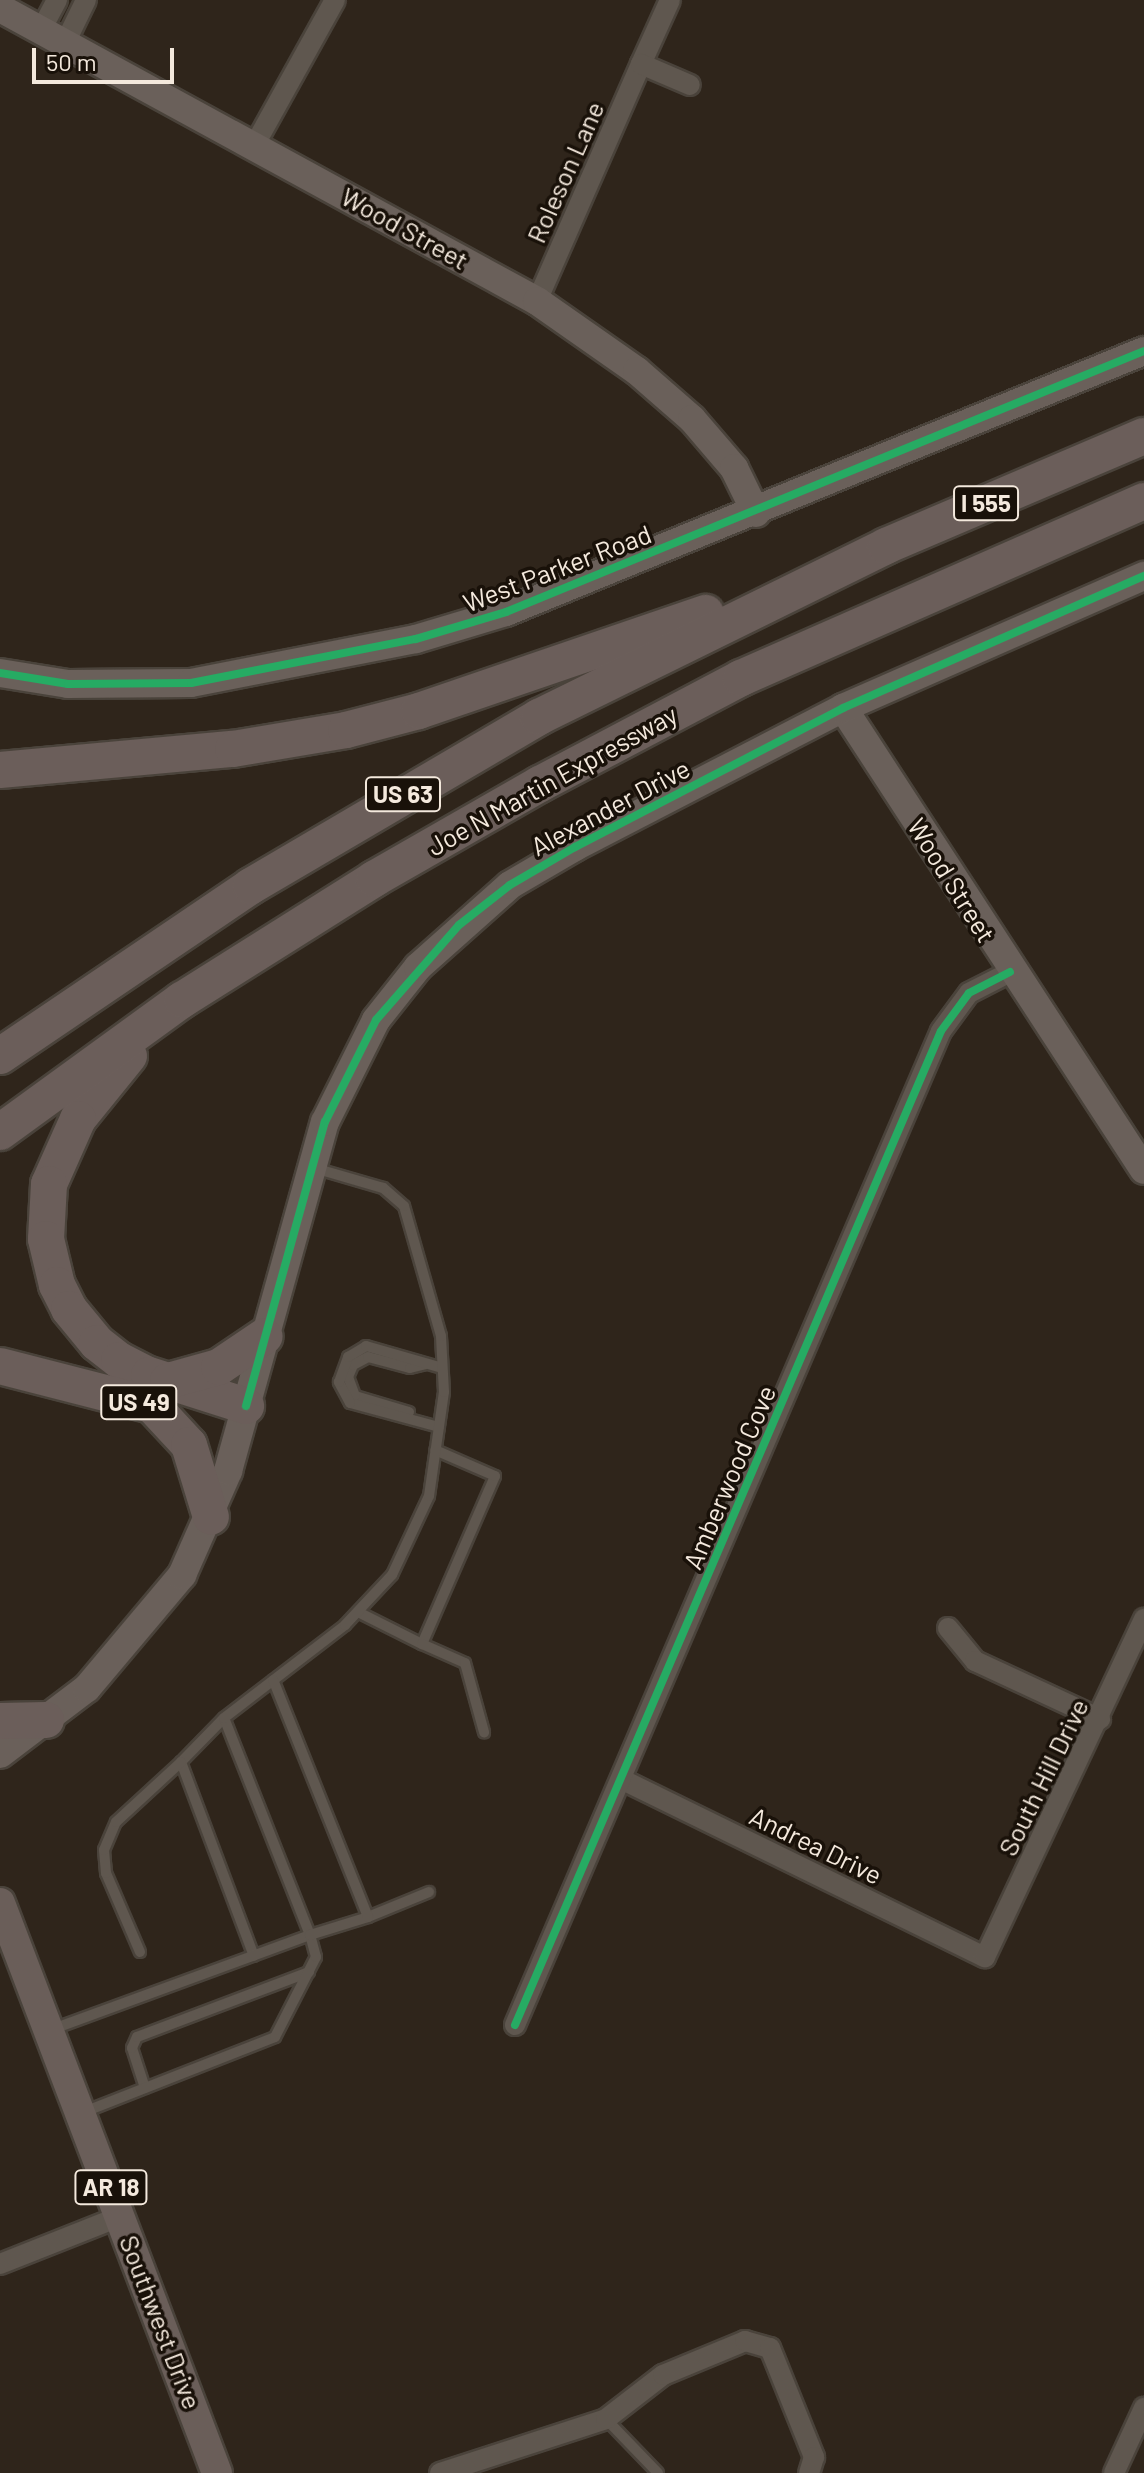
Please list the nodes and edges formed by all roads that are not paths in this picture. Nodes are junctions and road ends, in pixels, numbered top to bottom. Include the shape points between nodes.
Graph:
1 (57, 0) edge
2 (86, 0) edge
3 (335, 0) edge
4 (670, 0) edge
5 (0, 8) edge
6 (53, 36) junction
7 (641, 64) junction
8 (690, 85) dead end
9 (254, 146) junction
10 (537, 301) junction
11 (1144, 351) edge
12 (1144, 436) edge
13 (1144, 501) edge
14 (756, 513) junction
15 (829, 573) junction
16 (1144, 576) edge
17 (0, 673) edge
18 (843, 708) junction
19 (0, 770) edge
20 (1010, 972) junction
21 (182, 1000) junction
22 (0, 1056) edge
23 (0, 1132) edge
24 (311, 1167) junction
25 (1144, 1170) edge
26 (265, 1336) junction
27 (0, 1366) edge
28 (442, 1368) junction
29 (160, 1393) junction
30 (243, 1416) junction
31 (439, 1427) junction
32 (435, 1450) junction
33 (211, 1517) junction
34 (358, 1612) junction
35 (1144, 1619) edge
36 (948, 1628) dead end
37 (422, 1644) junction
38 (273, 1680) junction
39 (224, 1718) junction
40 (1100, 1719) junction
41 (46, 1720) junction
42 (0, 1721) edge
43 (484, 1732) dead end
44 (0, 1754) edge
45 (181, 1762) junction
46 (623, 1780) junction
47 (429, 1892) dead end
48 (0, 1903) edge
49 (368, 1917) junction
50 (310, 1935) junction
51 (140, 1952) dead end
52 (254, 1956) junction
53 (985, 1957) joint
54 (309, 1972) junction
55 (515, 2025) dead end
56 (51, 2030) junction
57 (145, 2088) junction
58 (83, 2113) junction
59 (121, 2216) junction
60 (0, 2264) edge
61 (1144, 2408) edge
62 (606, 2419) junction
63 (217, 2473) edge
64 (440, 2473) edge
65 (658, 2473) edge
66 (809, 2473) edge
67 (1114, 2473) edge

1 - 6 street
2 - 6 street
3 - 9 street
4 - 7 street, Roleson Lane
5 - 6 street, Wood Street
6 - 9 street, Wood Street
7 - 8 street
7 - 10 street, Roleson Lane
9 - 10 street, Wood Street
10 - 14 street, Wood Street via 637,371 692,419 734,468
11 - 14 street, West Parker Road
12 - 15 highway, I 555
13 - 21 highway, Joe N Martin Expressway / I 555 via 741,678 388,871
14 - 17 street, West Parker Road via 506,612 416,639 191,683 68,684
15 - 19 highway via 419,711 346,730 233,749
15 - 22 highway, US 63 via 539,717 394,799 251,886
16 - 18 street, Alexander Drive
18 - 20 street, Wood Street
18 - 24 street, Alexander Drive via 575,847 510,885 459,925 376,1020 325,1122
20 - 25 street, Wood Street
20 - 46 street, Amberwood Cove via 969,993 941,1031
21 - 23 highway, Joe N Martin Expressway
21 - 29 highway via 110,1076 78,1119 55,1165 45,1206 49,1260 69,1309 97,1343
24 - 26 street, Alexander Drive
24 - 28 lane via 383,1188 404,1206 441,1336
26 - 29 highway via 219,1367
26 - 30 street, Alexander Drive
27 - 29 highway, US 49
28 - 31 lane
28 - 31 lane via 366,1346 348,1357 339,1382 350,1403
29 - 30 highway, US 49
29 - 33 highway, US 49 via 189,1445
30 - 33 street, Alexander Drive
31 - 32 lane
32 - 34 lane via 429,1496 392,1575
32 - 37 lane via 495,1476
33 - 41 street, Alexander Drive via 169,1595 87,1688
34 - 37 lane
34 - 38 lane
35 - 40 street, South Hill Drive
36 - 40 street via 975,1661
37 - 43 lane via 465,1663
38 - 39 lane
38 - 49 lane
39 - 45 lane
39 - 50 lane
40 - 53 street, South Hill Drive
41 - 42 highway
41 - 44 street, Alexander Drive
45 - 51 lane via 116,1822 104,1850 106,1873
45 - 52 lane
46 - 53 street, Andrea Drive
46 - 55 street, Amberwood Cove
47 - 49 lane
48 - 56 main road, Southwest Drive / AR 18
49 - 50 lane
50 - 52 lane
50 - 54 lane via 316,1957
52 - 56 lane
54 - 57 lane via 275,2037
54 - 57 lane via 137,2037 132,2048
56 - 58 main road, Southwest Drive / AR 18
57 - 58 lane
58 - 59 main road, Southwest Drive / AR 18
59 - 60 street
59 - 63 main road, Southwest Drive / AR 18
61 - 67 street
62 - 64 street
62 - 65 lane
62 - 66 street via 663,2375 745,2341 770,2348 814,2457

